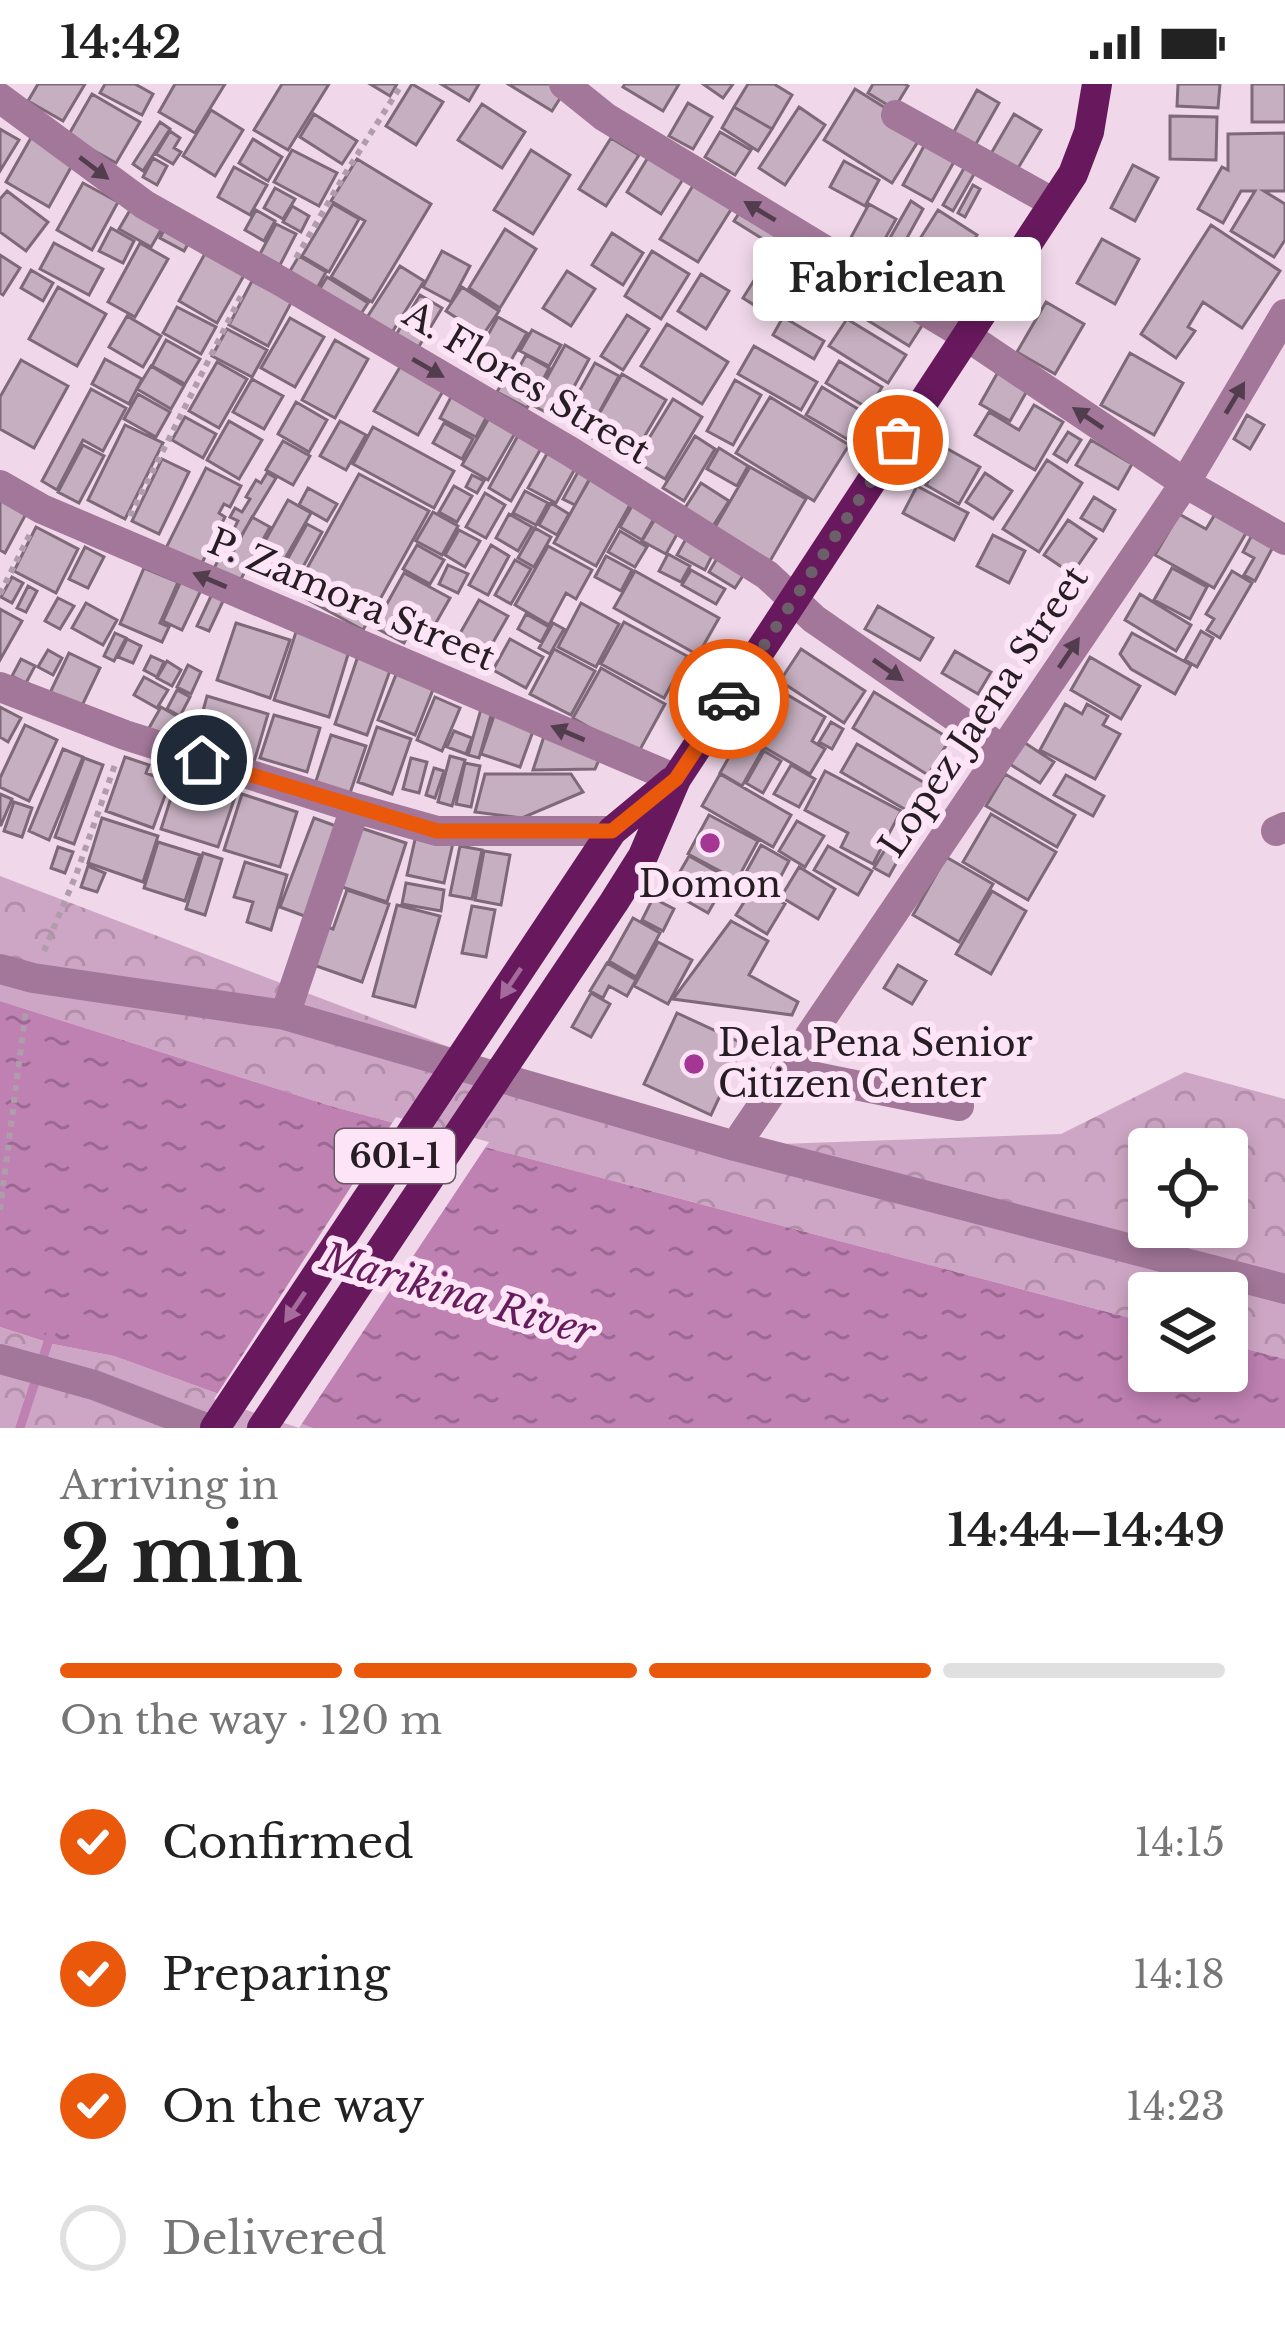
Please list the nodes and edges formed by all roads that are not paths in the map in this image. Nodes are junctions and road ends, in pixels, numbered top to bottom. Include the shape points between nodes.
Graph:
1 (564, 84) edge
2 (1097, 84) edge
3 (0, 98) edge
4 (896, 115) dead end
5 (1054, 203) junction
6 (1285, 314) edge
7 (968, 337) junction
8 (1185, 483) junction
9 (0, 485) edge
10 (1285, 540) edge
11 (794, 600) junction
12 (0, 687) edge
13 (1003, 750) junction
14 (676, 779) junction
15 (355, 808) junction
16 (612, 831) junction
17 (0, 969) edge
18 (285, 1015) junction
19 (786, 1071) junction
20 (959, 1106) dead end
21 (736, 1146) junction
22 (1285, 1289) edge
23 (3, 1359) edge
24 (206, 1428) edge
25 (215, 1428) edge
26 (262, 1428) edge

7 -> 1 street via 605,117
2 - 5 main road, 601-1 via 1085,148
3 -> 11 street, A. Flores Street via 145,206 571,452
4 - 5 street
5 - 7 main road, 601-1
8 -> 6 street, Lopez Jaena Street
8 -> 7 street
7 - 11 main road, 601-1
8 - 10 street
13 -> 8 street, Lopez Jaena Street
14 -> 9 street, P. Zamora Street
11 -> 13 street, A. Flores Street
11 - 14 main road, 601-1
12 - 15 street via 125,736
13 - 19 street, Lopez Jaena Street
14 - 16 main road, 601-1
14 - 26 main road, 601-1 via 614,902
15 - 16 street via 437,831
15 - 18 street
16 -> 25 main road, 601-1
17 - 18 street via 30,989
18 - 21 street
19 - 20 street
19 - 21 street, Lopez Jaena Street
21 - 22 street
23 - 24 street

